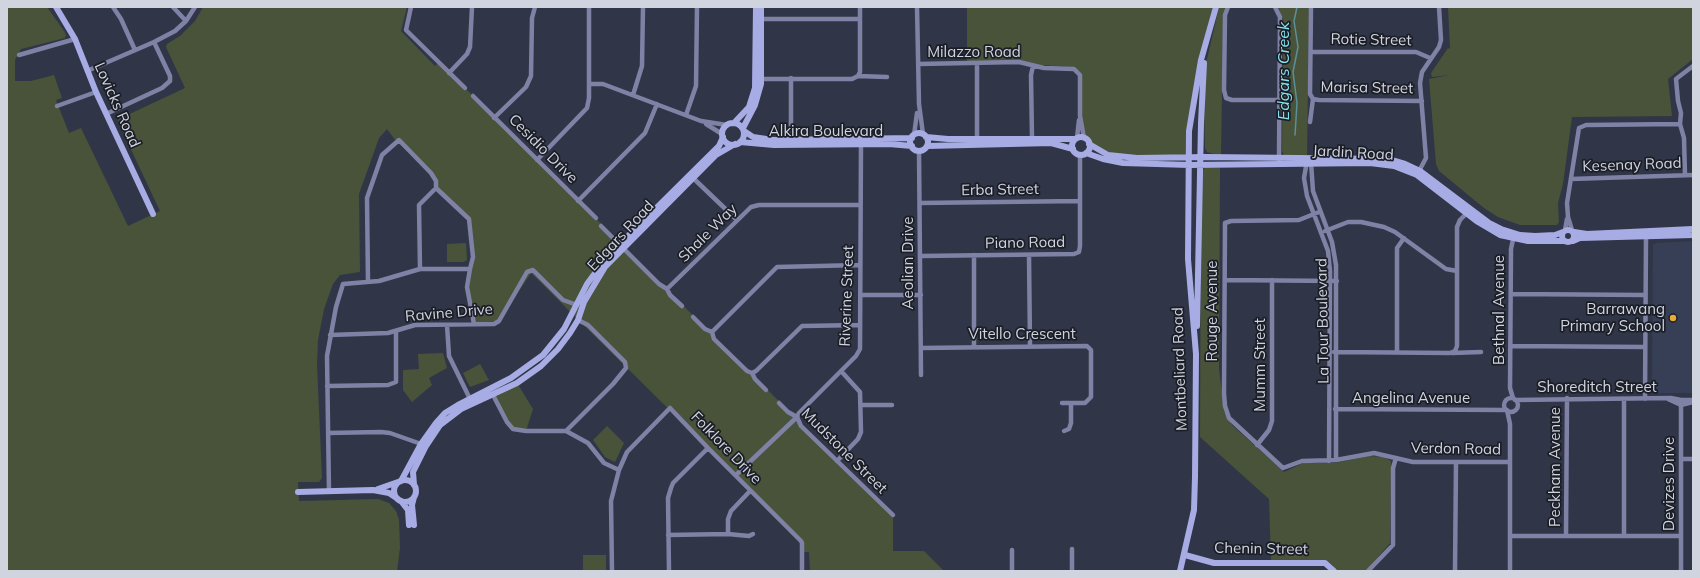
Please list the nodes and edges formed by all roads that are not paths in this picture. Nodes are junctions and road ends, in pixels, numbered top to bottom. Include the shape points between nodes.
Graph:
1 (56, 7) edge
2 (113, 7) edge
3 (173, 7) edge
4 (195, 7) edge
5 (411, 7) edge
6 (472, 7) edge
7 (534, 7) edge
8 (589, 7) edge
9 (643, 7) edge
10 (697, 7) edge
11 (756, 7) edge
12 (761, 7) edge
13 (860, 7) edge
14 (917, 7) edge
15 (1216, 7) edge
16 (1228, 7) edge
17 (1275, 7) edge
18 (1311, 7) edge
19 (1439, 7) edge
20 (761, 19) junction
21 (860, 19) junction
22 (186, 21) junction
23 (75, 39) junction
24 (154, 42) junction
25 (135, 50) junction
26 (1311, 52) junction
27 (19, 54) dead end
28 (1430, 58) junction
29 (976, 63) junction
30 (918, 64) junction
31 (1033, 66) junction
32 (1693, 66) edge
33 (88, 71) junction
34 (449, 73) junction
35 (858, 76) junction
36 (887, 77) dead end
37 (791, 78) junction
38 (761, 79) junction
39 (589, 84) junction
40 (465, 88) dead end
41 (96, 92) junction
42 (633, 95) junction
43 (473, 96) dead end
44 (1313, 99) junction
45 (1280, 100) junction
46 (1422, 101) junction
47 (657, 104) junction
48 (919, 104) junction
49 (58, 106) dead end
50 (106, 114) junction
51 (686, 115) junction
52 (1080, 116) junction
53 (494, 118) junction
54 (702, 121) junction
55 (1310, 122) dead end
56 (734, 123) junction
57 (1680, 124) junction
58 (727, 125) junction
59 (743, 130) junction
60 (723, 136) junction
61 (924, 136) junction
62 (913, 137) junction
63 (1032, 138) junction
64 (1084, 138) junction
65 (978, 139) junction
66 (1076, 139) junction
67 (791, 140) junction
68 (860, 142) junction
69 (737, 143) junction
70 (1089, 144) junction
71 (912, 146) junction
72 (927, 146) junction
73 (1073, 149) junction
74 (919, 151) junction
75 (1083, 154) junction
76 (1200, 157) junction
77 (537, 160) junction
78 (1190, 161) junction
79 (1280, 161) junction
80 (1309, 162) junction
81 (1200, 164) junction
82 (1418, 173) junction
83 (1685, 175) junction
84 (1693, 175) edge
85 (692, 176) junction
86 (1571, 179) junction
87 (436, 188) junction
88 (1080, 200) junction
89 (578, 201) junction
90 (920, 203) junction
91 (860, 205) junction
92 (1469, 211) junction
93 (1320, 212) junction
94 (153, 214) dead end
95 (1313, 215) junction
96 (596, 218) dead end
97 (737, 220) junction
98 (601, 226) dead end
99 (1693, 229) edge
100 (1328, 230) junction
101 (1568, 231) junction
102 (1321, 233) junction
103 (1646, 234) junction
104 (1693, 235) edge
105 (1514, 236) junction
106 (1404, 238) junction
107 (1564, 241) junction
108 (1573, 241) junction
109 (622, 246) junction
110 (1029, 255) junction
111 (920, 256) junction
112 (974, 256) junction
113 (860, 265) junction
114 (420, 269) junction
115 (470, 269) junction
116 (1457, 271) junction
117 (1225, 280) junction
118 (1272, 280) junction
119 (1330, 281) junction
120 (1337, 281) junction
121 (368, 282) junction
122 (667, 289) junction
123 (1511, 294) junction
124 (860, 295) junction
125 (921, 295) junction
126 (1645, 295) junction
127 (577, 305) junction
128 (682, 306) dead end
129 (693, 317) dead end
130 (578, 320) junction
131 (474, 324) junction
132 (447, 325) junction
133 (860, 325) junction
134 (396, 331) junction
135 (712, 332) junction
136 (330, 335) junction
137 (1030, 346) junction
138 (1511, 346) junction
139 (1645, 346) junction
140 (974, 347) junction
141 (921, 348) junction
142 (1330, 352) junction
143 (1336, 352) junction
144 (1397, 352) junction
145 (1481, 352) dead end
146 (1450, 353) junction
147 (1196, 354) junction
148 (840, 371) junction
149 (752, 373) junction
150 (921, 375) dead end
151 (327, 386) junction
152 (1510, 388) junction
153 (766, 390) dead end
154 (493, 394) junction
155 (1567, 398) junction
156 (1514, 399) junction
157 (1624, 399) junction
158 (1645, 399) junction
159 (1527, 400) junction
160 (472, 401) junction
161 (1693, 401) edge
162 (1505, 402) junction
163 (1681, 402) junction
164 (779, 403) dead end
165 (1062, 403) dead end
166 (1071, 403) junction
167 (861, 405) junction
168 (892, 405) dead end
169 (1329, 409) junction
170 (1336, 409) junction
171 (1516, 409) junction
172 (1492, 410) junction
173 (1506, 410) junction
174 (797, 417) junction
175 (1510, 424) junction
176 (566, 431) junction
177 (1064, 431) dead end
178 (328, 433) junction
179 (423, 445) junction
180 (1257, 445) junction
181 (708, 448) junction
182 (1396, 458) junction
183 (1681, 459) junction
184 (1693, 459) edge
185 (837, 460) junction
186 (1336, 460) junction
187 (1329, 461) junction
188 (1456, 462) junction
189 (1510, 462) junction
190 (1285, 468) joint
191 (619, 470) junction
192 (736, 475) junction
193 (400, 482) junction
194 (414, 485) junction
195 (373, 490) junction
196 (329, 491) junction
197 (750, 491) junction
198 (298, 492) dead end
199 (415, 496) junction
200 (399, 500) junction
201 (893, 515) dead end
202 (728, 534) junction
203 (753, 534) dead end
204 (668, 535) junction
205 (1513, 535) junction
206 (1566, 536) junction
207 (1624, 536) junction
208 (1680, 536) junction
209 (1012, 550) dead end
210 (1072, 550) dead end
211 (1185, 555) junction
212 (1680, 570) edge
213 (612, 571) edge
214 (669, 571) edge
215 (802, 571) edge
216 (1012, 571) edge
217 (1072, 571) edge
218 (1180, 571) edge
219 (1334, 571) edge
220 (1368, 571) edge
221 (1455, 571) edge
222 (1510, 571) edge

1 - 23 street, Lovicks Road
2 - 25 street
3 - 22 street
4 - 22 street
5 - 34 street via 406,30
6 - 34 street via 470,47 467,54
7 - 53 street, Cesidio Drive via 531,76 526,87
8 - 39 street
9 - 42 street via 642,66
10 - 51 street via 696,86
11 - 56 street via 755,88 748,107
12 - 20 street
13 - 21 street
14 - 30 street
15 - 76 street via 1203,78
15 - 78 street, Montbeliard Road via 1195,95 1189,131
16 - 45 street via 1225,15 1226,98
17 - 45 street via 1280,17
18 - 26 street
19 - 28 street via 1441,40
20 - 21 street
20 - 38 street
21 - 35 street
22 - 24 street via 175,31
23 - 27 street
23 - 33 street, Lovicks Road
24 - 25 street
24 - 50 street via 170,81 162,88
25 - 33 street
26 - 28 street, Rotie Street via 1416,52
26 - 44 street via 1310,94
28 - 46 street via 1422,72
29 - 30 street, Milazzo Road
29 - 31 street, Milazzo Road via 1019,62
29 - 65 street
30 - 48 street
31 - 52 street, Milazzo Road via 1074,69 1079,73
31 - 63 street
32 - 57 street via 1676,79 1682,113
33 - 41 street, Lovicks Road
34 - 40 street
35 - 36 street
35 - 37 street via 852,79
37 - 38 street
37 - 67 street
38 - 59 street via 756,105
39 - 42 street via 603,84
39 - 77 street via 587,108
41 - 49 street
41 - 50 street, Lovicks Road
42 - 47 street
43 - 53 street
44 - 46 street, Marisa Street
44 - 55 street
45 - 79 street
46 - 82 street via 1426,158
47 - 51 street
47 - 89 street via 645,133
48 - 61 street
48 - 62 street
50 - 94 street, Lovicks Road
51 - 54 street
52 - 64 street, Milazzo Road
52 - 66 street, Milazzo Road
53 - 77 street, Cesidio Drive
54 - 58 street
54 - 60 street
56 - 58 street
56 - 59 street
57 - 83 street via 1684,138
57 - 86 street via 1586,125 1579,128
58 - 60 street
59 - 67 street, Alkira Boulevard via 758,138
59 - 69 street via 744,137
60 - 69 street via 728,143
60 - 85 street, Edgars Road via 719,146
61 - 62 street
61 - 65 street
61 - 72 street
62 - 68 street, Alkira Boulevard
62 - 71 street
63 - 65 street
63 - 66 street
64 - 66 street
64 - 70 street
66 - 73 street via 1072,144
67 - 68 street, Alkira Boulevard
68 - 69 street, Alkira Boulevard via 774,145
68 - 71 street, Alkira Boulevard
68 - 91 street, Riverine Street
69 - 85 street, Edgars Road
70 - 75 street via 1089,149
70 - 78 street via 1114,156
71 - 74 street
72 - 73 street via 1051,144
72 - 74 street
73 - 75 street
74 - 90 street, Aeolian Drive
75 - 78 street via 1116,162
75 - 88 street, Piano Road
76 - 78 street, Jardin Road
76 - 79 street, Jardin Road
76 - 81 street
77 - 89 street, Cesidio Drive
78 - 81 street, Jardin Road
78 - 147 street, Montbeliard Road via 1188,259
79 - 80 street, Jardin Road
79 - 81 street, Jardin Road
80 - 82 street, Jardin Road via 1382,164
80 - 93 street, La Tour Boulevard via 1312,191
80 - 95 street, La Tour Boulevard via 1305,187
81 - 147 street
82 - 92 street, Jardin Road
83 - 84 street, Kesenay Road
83 - 86 street, Kesenay Road
85 - 97 street
85 - 109 street, Edgars Road
86 - 101 street via 1567,203
87 - 114 street via 419,205
87 - 115 street via 471,222 473,257
87 - 121 street via 436,181 431,173 399,140 382,155 367,198
88 - 90 street, Erba Street
88 - 110 street, Piano Road via 1079,252
89 - 96 street, Cesidio Drive
90 - 111 street, Aeolian Drive
91 - 97 street, Shale Way via 759,205 751,207
91 - 113 street, Riverine Street
92 - 105 street, Jardin Road via 1490,230
92 - 116 street via 1458,224
93 - 95 street, Rouge Avenue
93 - 100 street, La Tour Boulevard
95 - 102 street, La Tour Boulevard
95 - 117 street, Rouge Avenue via 1299,220 1226,222
97 - 122 street, Shale Way
98 - 109 street
99 - 103 street, Jardin Road
100 - 102 street
100 - 106 street via 1342,224 1361,222 1384,227
100 - 120 street, La Tour Boulevard via 1335,253
101 - 103 street, Jardin Road via 1587,234
101 - 105 street, Jardin Road via 1555,235
101 - 107 street via 1562,238
101 - 108 street
102 - 119 street, La Tour Boulevard via 1328,256
103 - 104 street, Jardin Road
103 - 108 street, Jardin Road via 1581,238
103 - 126 street
105 - 107 street, Jardin Road via 1528,241
105 - 123 street, Bethnal Avenue via 1511,249
106 - 116 street via 1446,269
106 - 144 street via 1397,248
107 - 108 street, Jardin Road
109 - 122 street
109 - 127 street, Edgars Road via 607,256 594,273
109 - 130 street, Edgars Road via 594,284
110 - 112 street, Piano Road
110 - 137 street
111 - 112 street, Piano Road
111 - 125 street, Aeolian Drive
112 - 140 street
113 - 124 street, Riverine Street
113 - 135 street via 777,267
114 - 115 street
114 - 121 street
115 - 131 street via 467,288
116 - 146 street via 1456,349
117 - 118 street
117 - 180 street, Rouge Avenue via 1225,406 1229,418
118 - 119 street
118 - 180 street, Mumm Street via 1272,421 1269,430
119 - 120 street
119 - 142 street, La Tour Boulevard
120 - 143 street, La Tour Boulevard
121 - 136 street via 343,284
122 - 128 street
123 - 126 street
123 - 138 street, Bethnal Avenue
124 - 125 street
124 - 133 street, Riverine Street
125 - 141 street, Aeolian Drive
126 - 139 street
127 - 131 street, Ravine Drive via 563,300 533,270 527,272 500,321 494,324
127 - 160 street, Edgars Road via 564,330 544,355
129 - 135 street via 705,330
130 - 154 street, Edgars Road via 558,349 541,366 517,383
130 - 176 street via 588,325 625,362 626,368
131 - 132 street, Ravine Drive
132 - 134 street, Ravine Drive via 415,325
132 - 160 street via 449,356
133 - 148 street, Riverine Street via 860,349
133 - 149 street via 802,326
134 - 136 street, Ravine Drive
134 - 151 street via 396,382 388,385
135 - 149 street via 714,338
136 - 151 street
137 - 140 street, Vitello Crescent
137 - 166 street, Vitello Crescent via 1086,346 1091,350 1092,396 1085,403
138 - 139 street
138 - 152 street, Bethnal Avenue
139 - 158 street
140 - 141 street, Vitello Crescent
141 - 150 street, Aeolian Drive
142 - 143 street
142 - 169 street, La Tour Boulevard
143 - 144 street
143 - 170 street, La Tour Boulevard
144 - 146 street
145 - 146 street
147 - 211 street, Montbeliard Road via 1194,510
148 - 167 street via 859,390
148 - 174 street, Riverine Street
149 - 153 street
151 - 178 street
152 - 156 street, Bethnal Avenue
152 - 162 street, Bethnal Avenue
154 - 160 street, Edgars Road
154 - 176 street via 513,429
155 - 157 street, Shoreditch Street
155 - 159 street, Shoreditch Street
155 - 206 street, Peckham Avenue
156 - 159 street, Shoreditch Street
156 - 162 street, Shoreditch Street
156 - 171 street, Bethnal Avenue
157 - 158 street, Shoreditch Street
157 - 207 street
158 - 163 street, Shoreditch Street via 1671,398
159 - 171 street, Shoreditch Street
160 - 179 street, Edgars Road via 445,413
161 - 163 street, Shoreditch Street
162 - 172 street, Angelina Avenue
162 - 173 street
163 - 183 street, Devizes Drive
164 - 174 street, Mudstone Street
165 - 166 street, Vitello Crescent
166 - 177 street via 1071,423 1069,429
167 - 168 street
167 - 185 street via 859,438
169 - 170 street, Angelina Avenue
169 - 187 street, La Tour Boulevard
170 - 172 street, Angelina Avenue
170 - 186 street, La Tour Boulevard
171 - 173 street, Angelina Avenue
171 - 175 street
172 - 173 street, Angelina Avenue
173 - 175 street
174 - 185 street, Mudstone Street via 799,423
174 - 192 street, Riverine Street
175 - 189 street
176 - 191 street via 588,443 604,463
178 - 179 street via 390,433
178 - 196 street
179 - 193 street, Edgars Road
179 - 194 street, Edgars Road via 413,472
180 - 190 street, Rouge Avenue via 1279,466
181 - 191 street, Folklore Drive via 670,408 627,452
181 - 192 street, Folklore Drive
181 - 204 street via 673,483 668,498
182 - 186 street, Verdon Road via 1374,453
182 - 188 street, Verdon Road via 1413,462
182 - 220 street via 1393,468 1394,542
183 - 184 street
183 - 208 street, Devizes Drive
185 - 201 street, Mudstone Street
186 - 187 street, Verdon Road
187 - 190 street, Verdon Road via 1302,461
188 - 189 street, Verdon Road
188 - 221 street
189 - 205 street via 1508,529
191 - 213 street via 611,501
192 - 197 street, Folklore Drive
193 - 194 street via 408,480
193 - 195 street
193 - 200 street via 394,489
194 - 199 street
195 - 196 street
195 - 200 street via 389,493
196 - 198 street
197 - 202 street via 731,511
197 - 215 street, Folklore Drive via 802,543
199 - 200 street via 408,501
199 - 200 street via 412,504 412,525 408,510
202 - 203 street
202 - 204 street
204 - 214 street
205 - 206 street
205 - 222 street
206 - 207 street
207 - 208 street
208 - 212 street, Devizes Drive
209 - 216 street
210 - 217 street
211 - 218 street, Montbeliard Road
211 - 219 street, Chenin Street via 1214,563 1325,563

